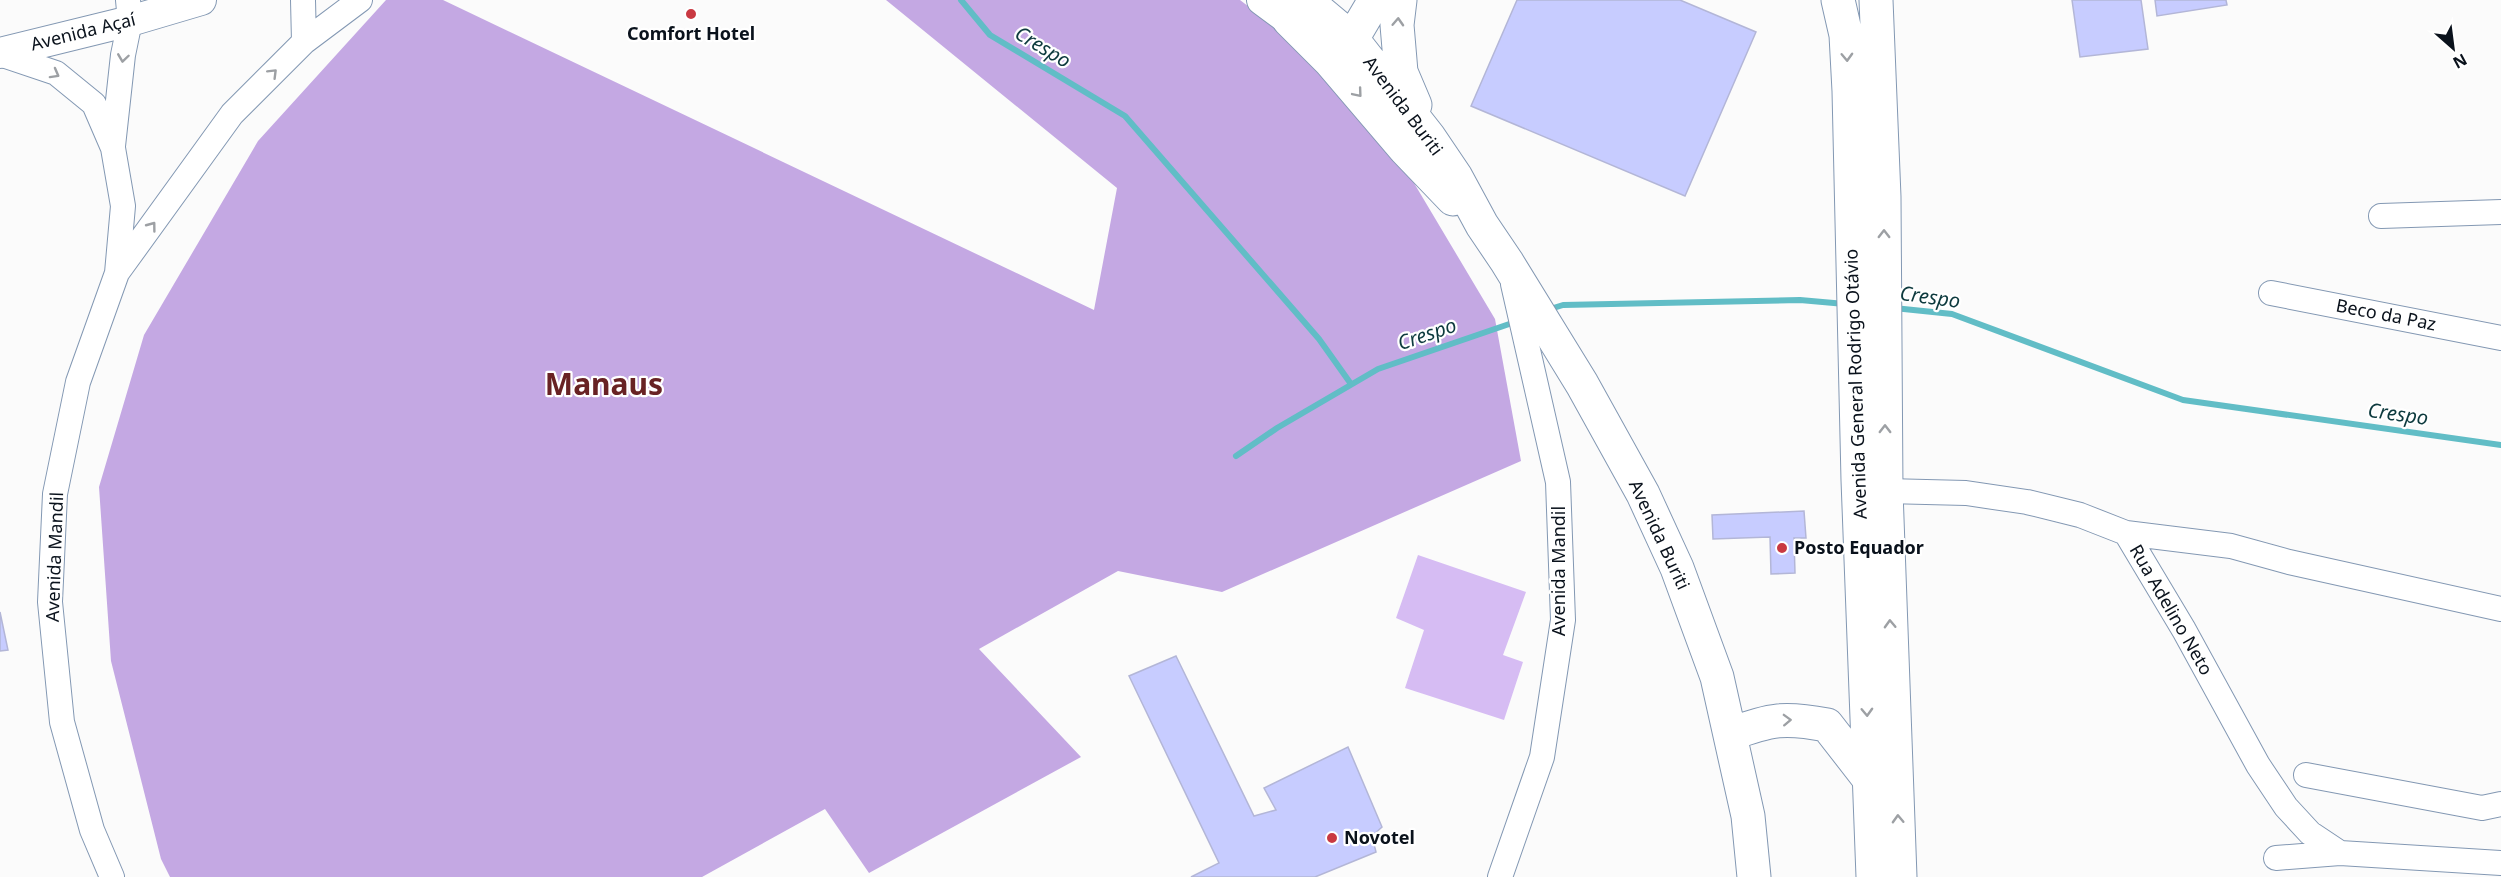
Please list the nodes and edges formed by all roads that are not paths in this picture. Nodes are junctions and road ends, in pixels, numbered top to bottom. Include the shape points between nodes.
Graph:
1 (201, 0) edge
2 (303, 0) edge
3 (360, 0) edge
4 (1262, 0) edge
5 (1375, 0) edge
6 (1400, 0) edge
7 (1838, 0) edge
8 (1876, 0) edge
9 (1303, 5) edge
10 (128, 7) edge
11 (0, 40) edge
12 (304, 42) junction
13 (1341, 50) junction
14 (0, 54) edge
15 (1429, 137) junction
16 (113, 148) junction
17 (2501, 212) edge
18 (2380, 216) dead end
19 (1482, 225) junction
20 (1508, 262) junction
21 (117, 273) junction
22 (2271, 292) dead end
23 (2501, 338) edge
24 (1886, 492) junction
25 (2126, 533) junction
26 (2501, 609) edge
27 (1731, 734) junction
28 (2306, 775) dead end
29 (1869, 779) junction
30 (2501, 804) edge
31 (2340, 853) junction
32 (2276, 858) dead end
33 (2501, 863) edge
34 (112, 877) edge
35 (1500, 877) edge
36 (1754, 877) edge
37 (1873, 877) edge
38 (1900, 877) edge

1 - 10 street, Avenida Açaí
2 - 12 street
3 - 12 street, Avenida Mandil
4 - 9 street
5 - 13 main road
15 -> 6 main road via 1401,72 1397,25
7 -> 29 main road, Avenida General Rodrigo Otávio via 1847,46
24 -> 8 main road, Avenida General Rodrigo Otávio via 1884,197
9 - 13 main road, Avenida Buriti
10 - 11 street, Avenida Açaí
10 - 14 street, Avenida Açaí
10 -> 16 street
21 -> 12 street, Avenida Mandil via 232,114
13 - 15 main road, Avenida Buriti
13 -> 19 main road, Avenida Buriti via 1436,183
14 -> 16 street, Avenida Mandil via 56,73 93,104
15 - 19 main road, Avenida Buriti
16 - 21 street, Avenida Mandil via 123,206
17 - 18 street
19 - 20 main road, Avenida Buriti
20 - 27 main road, Avenida Buriti via 1643,494 1677,568 1717,677
20 - 35 street, Avenida Mandil via 1558,482 1563,620 1542,757
21 - 34 street, Avenida Mandil via 78,382 55,494 50,602 62,722 92,830
22 - 23 street, Beco da Paz
24 - 25 street, Rua Adelino Neto via 1966,493 2027,502 2080,515
38 -> 24 main road, Avenida General Rodrigo Otávio
25 - 26 street via 2231,546
25 - 31 street, Rua Adelino Neto via 2268,782 2310,833
27 -> 29 main road via 1766,721 1795,719 1827,725
27 - 36 main road, Avenida Buriti via 1748,816
28 - 30 street via 2482,808
29 - 37 main road, Avenida General Rodrigo Otávio
31 - 32 street
31 - 33 street

